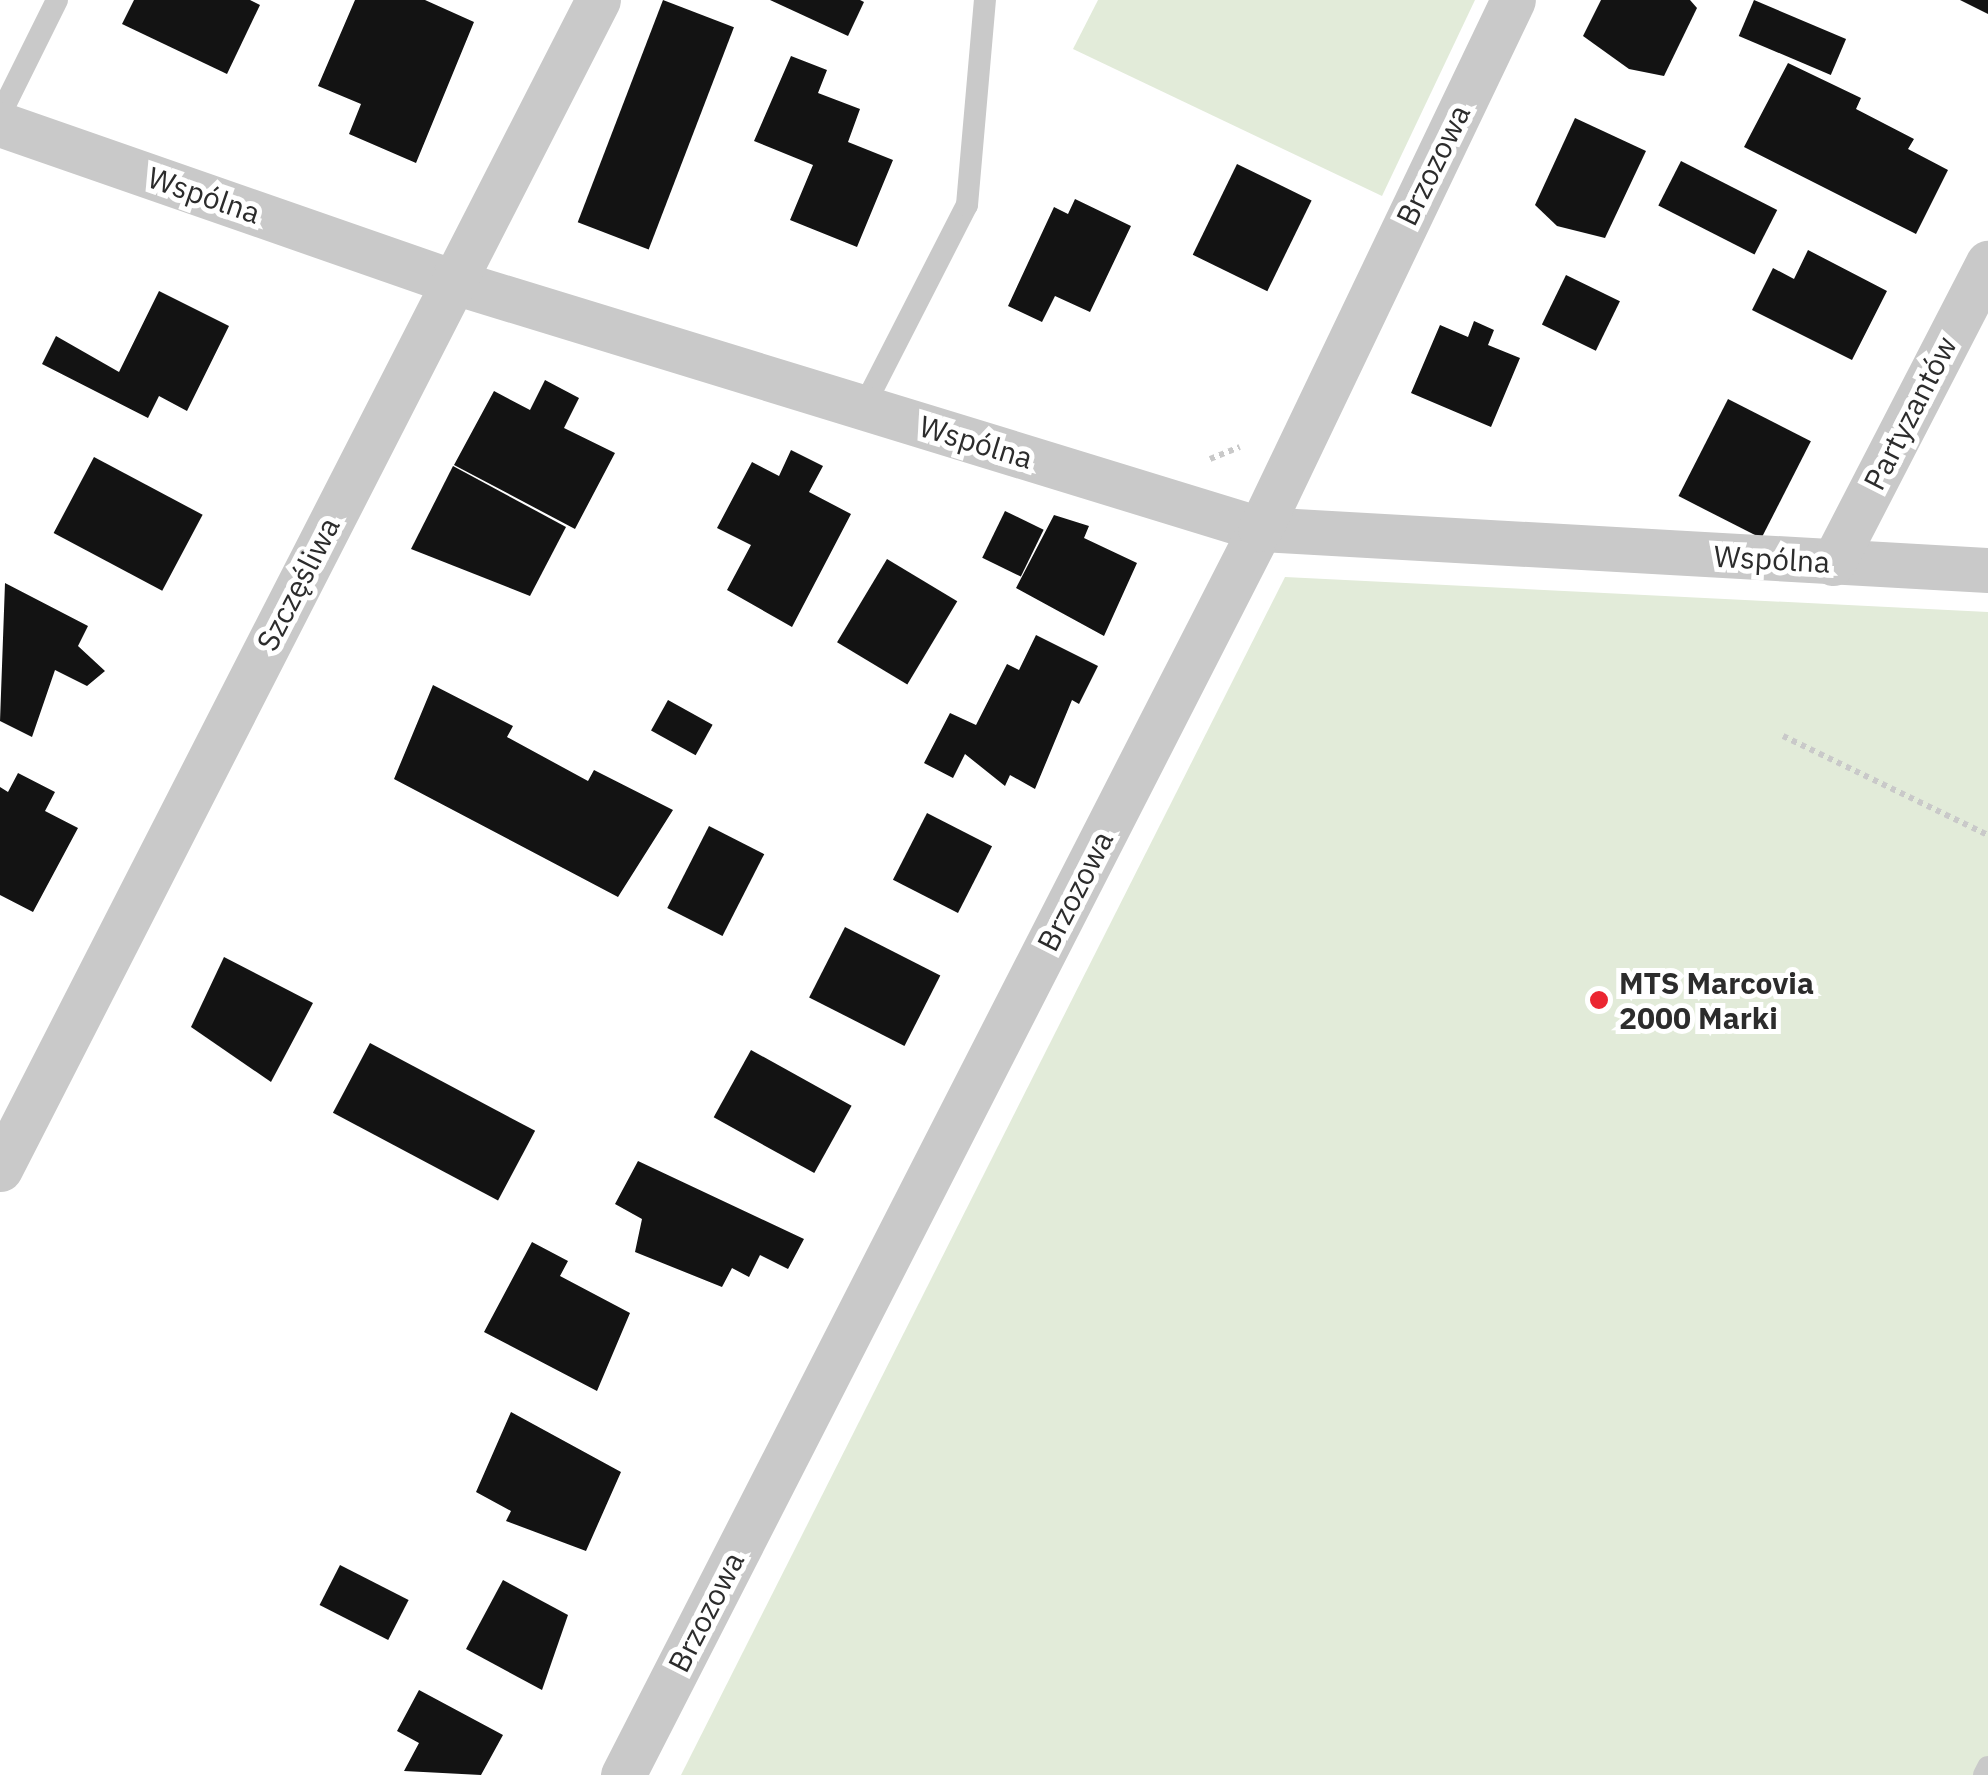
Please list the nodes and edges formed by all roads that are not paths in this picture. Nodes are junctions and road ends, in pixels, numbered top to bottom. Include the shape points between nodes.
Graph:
1 (57, 0) edge
2 (598, 0) edge
3 (985, 0) edge
4 (1513, 0) edge
5 (0, 115) edge
6 (0, 124) edge
7 (1988, 263) edge
8 (450, 281) junction
9 (863, 408) junction
10 (1260, 529) junction
11 (1832, 563) junction
12 (1988, 570) edge
13 (0, 1169) edge
14 (1988, 1767) edge
15 (623, 1775) edge
16 (1984, 1775) edge

1 - 5 lane
2 - 8 street, Szczęśliwa
3 - 9 lane via 966,205
4 - 10 street, Brzozowa
6 - 8 street, Wspólna
7 - 11 street, Partyzantów
8 - 9 street, Wspólna
8 - 13 street, Szczęśliwa
9 - 10 street, Wspólna
10 - 11 street, Wspólna
10 - 15 street, Brzozowa
11 - 12 street, Wspólna
14 - 16 lane

